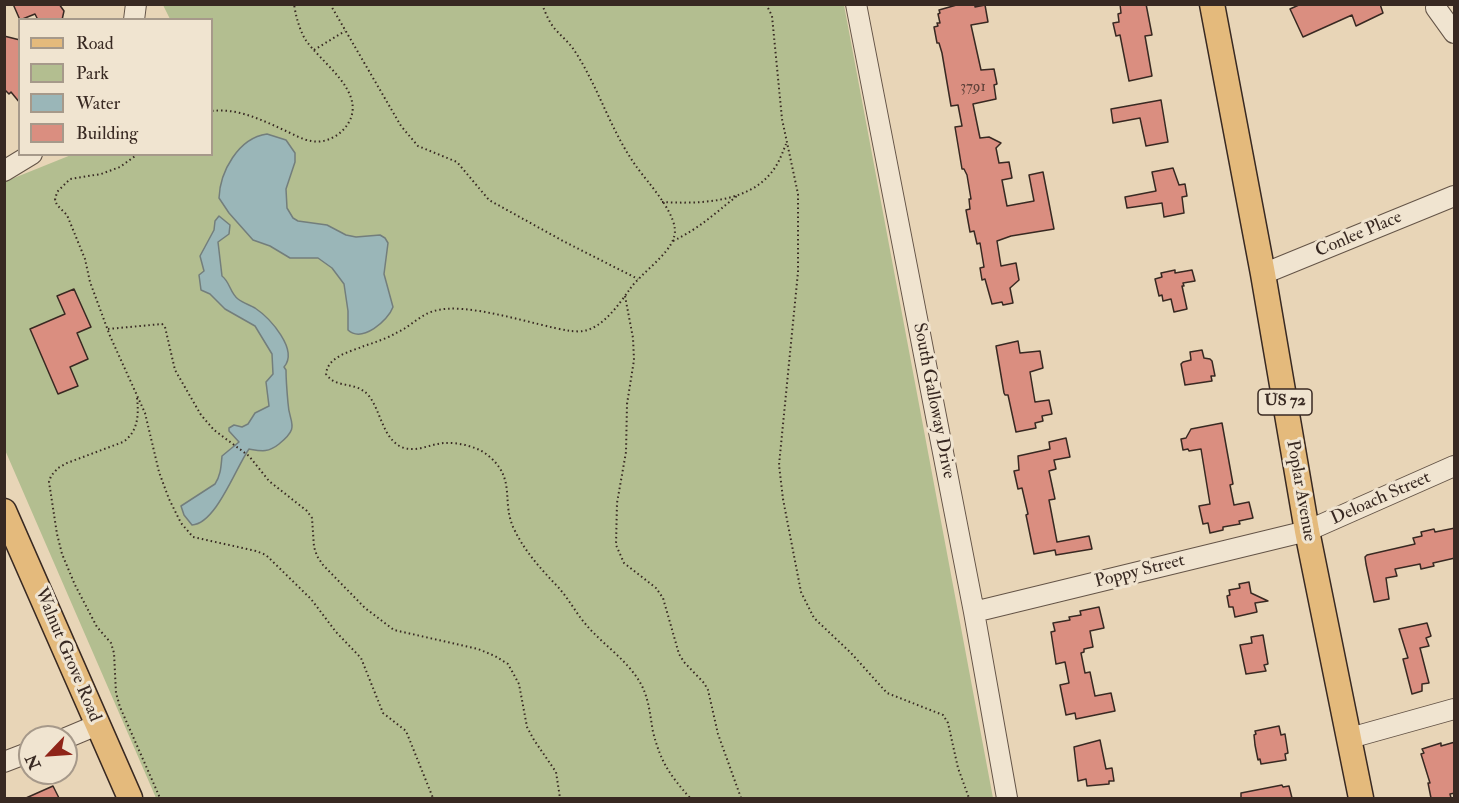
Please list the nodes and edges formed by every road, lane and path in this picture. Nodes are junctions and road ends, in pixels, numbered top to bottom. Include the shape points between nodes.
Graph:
1 (294, 4) edge
2 (330, 4) edge
3 (542, 4) edge
4 (766, 4) edge
5 (856, 4) edge
6 (1212, 4) edge
7 (1436, 8) dead end
8 (345, 32) junction
9 (1454, 32) edge
10 (314, 50) junction
11 (213, 111) edge
12 (786, 144) junction
13 (29, 156) edge
14 (135, 156) edge
15 (4, 171) edge
16 (739, 194) junction
17 (1455, 196) edge
18 (662, 202) junction
19 (671, 242) junction
20 (1263, 274) junction
21 (638, 279) junction
22 (624, 297) junction
23 (108, 329) junction
24 (136, 396) junction
25 (1455, 466) edge
26 (4, 511) edge
27 (1307, 531) junction
28 (974, 612) junction
29 (1455, 709) edge
30 (97, 725) junction
31 (78, 733) edge
32 (1350, 738) junction
33 (130, 798) edge
34 (160, 798) edge
35 (433, 798) edge
36 (560, 798) edge
37 (690, 798) edge
38 (741, 798) edge
39 (969, 798) edge
40 (1007, 798) edge
41 (1361, 798) edge

1 - 10 path via 299,28
2 - 8 path
3 - 18 path via 554,27 575,51 616,135
4 - 12 path via 772,16
5 - 28 street, South Galloway Drive
6 - 20 main road, Poplar Avenue / US 72
7 - 9 street
8 - 10 path
8 - 21 path via 401,126 418,147 457,162 489,200
10 - 11 path via 351,97 353,108 345,131 311,141 243,113
12 - 16 path via 773,172 756,187
12 - 39 path via 798,194 798,272 779,465 801,592 814,618 887,693 943,715
13 - 15 street
14 - 23 path via 101,174 70,179 57,192 55,200 67,215 81,248
16 - 18 path
16 - 19 path via 713,218
17 - 20 street, Conlee Place
18 - 19 path via 675,229
19 - 21 path
20 - 27 main road, Poplar Avenue / US 72
21 - 22 path
22 - 37 path via 604,320 583,331 545,327 480,311 432,311 398,333 334,358 326,374 335,382 356,386 371,398 396,444 412,449 444,443 469,446 501,467 510,519 518,536 587,626 640,682 663,762
22 - 38 path via 634,360 617,503 616,545 624,562 663,598 679,654 708,690 718,734
23 - 24 path
23 - 36 path via 162,324 165,327 171,359 201,415 307,511 312,518 316,556 382,622 394,630 478,649 508,664 519,684 527,727 556,772
24 - 34 path via 138,411 131,436 58,468 49,482 50,499 62,554 84,604 111,643 120,707
24 - 35 path via 148,425 159,472 187,532 203,540 266,555 311,599 361,658 383,713 406,731
25 - 27 street, Deloach Street
26 - 30 main road, Walnut Grove Road
27 - 28 street, Poppy Street
27 - 32 main road, Poplar Avenue / US 72
28 - 40 street, South Galloway Drive
29 - 32 street
30 - 31 street
30 - 33 main road, Walnut Grove Road
32 - 41 main road, Poplar Avenue / US 72

